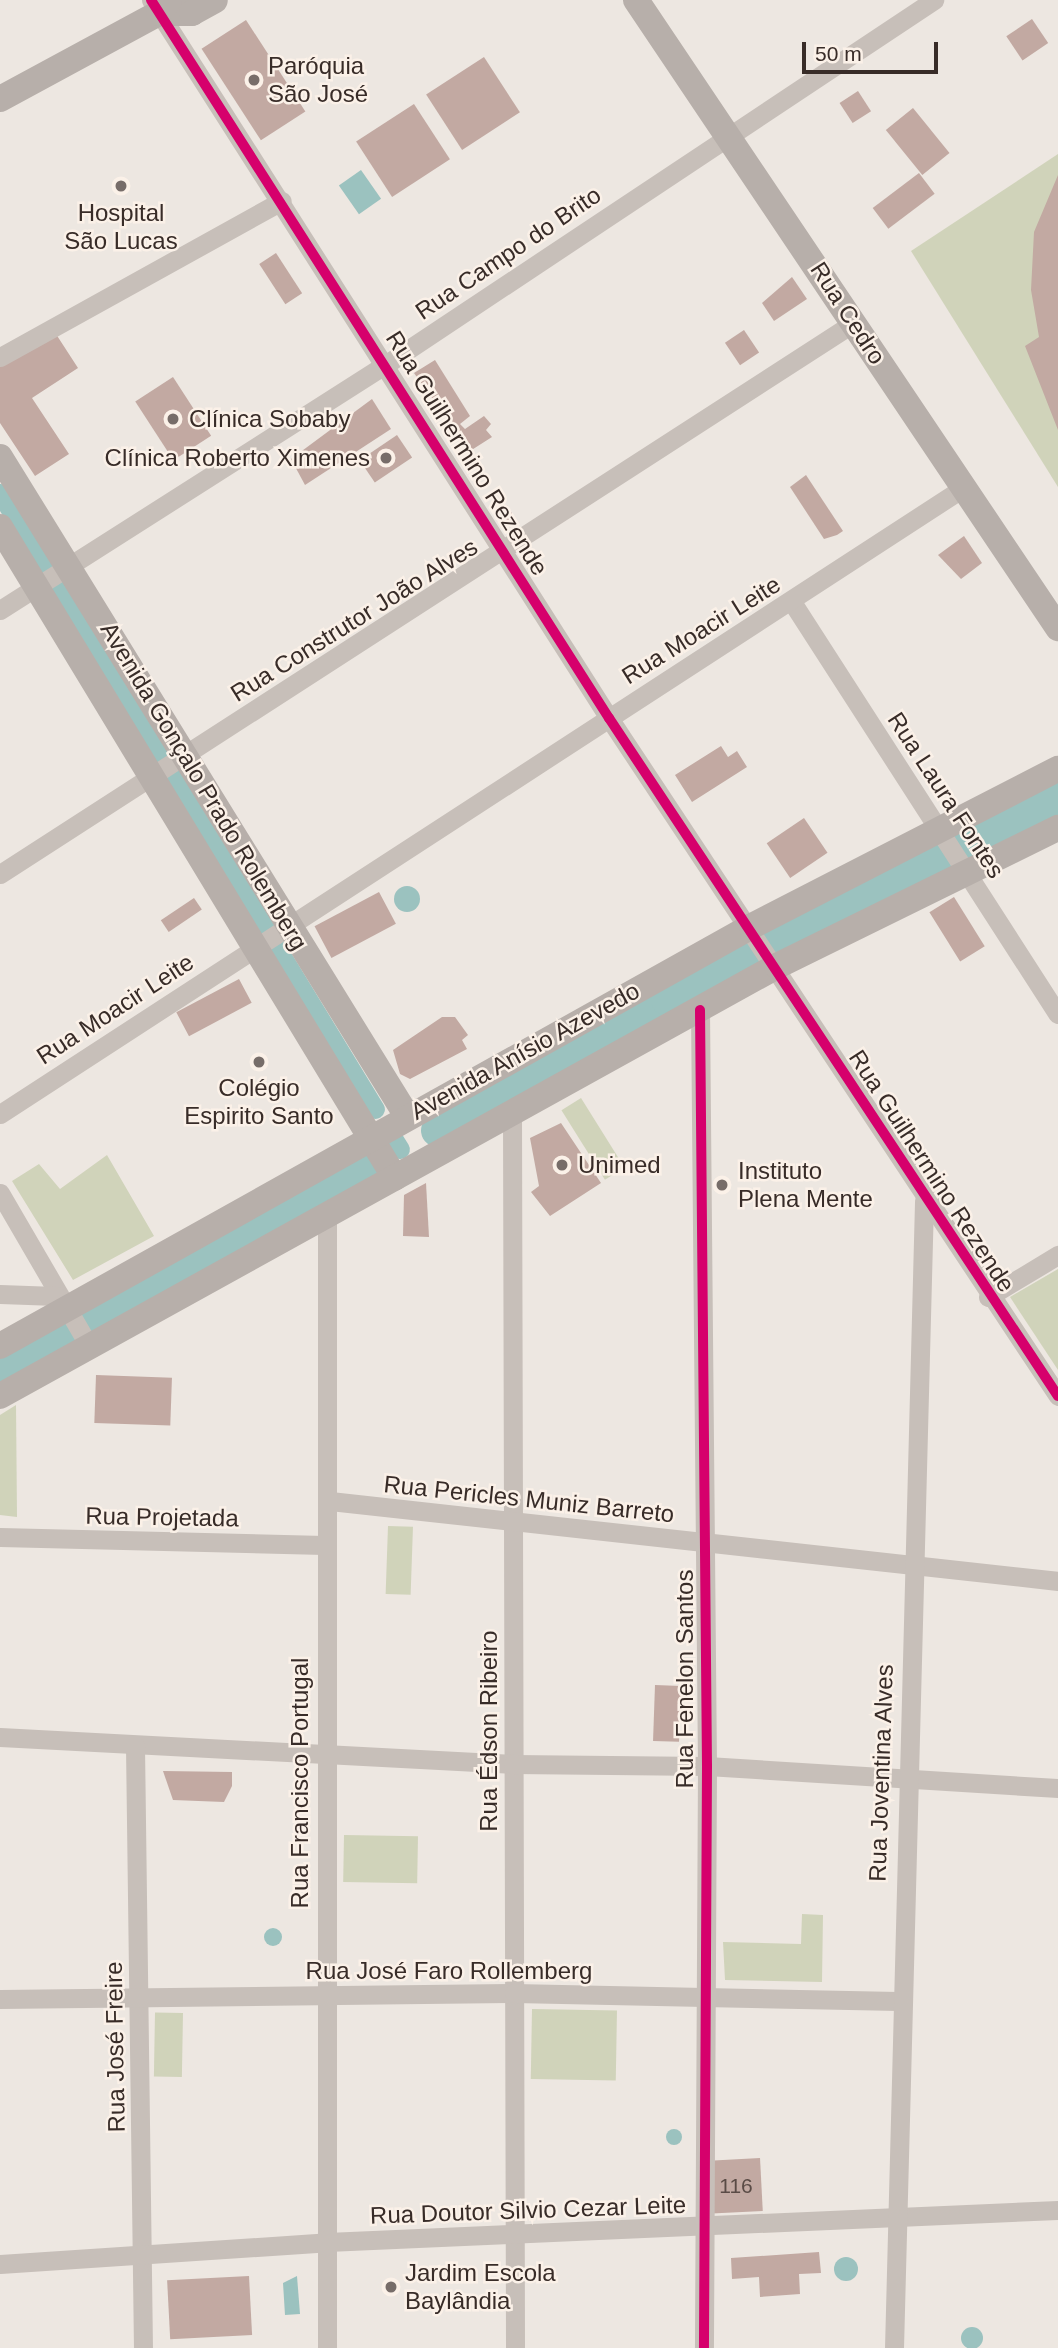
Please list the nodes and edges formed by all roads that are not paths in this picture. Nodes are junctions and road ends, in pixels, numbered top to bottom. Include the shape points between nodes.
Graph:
1 (215, 0) edge
2 (636, 0) edge
3 (934, 0) edge
4 (160, 4) edge
5 (0, 99) edge
6 (726, 137) junction
7 (282, 201) junction
8 (855, 322) junction
9 (0, 357) edge
10 (388, 363) junction
11 (0, 457) edge
12 (963, 488) junction
13 (0, 527) edge
14 (503, 554) junction
15 (68, 569) junction
16 (41, 586) junction
17 (792, 602) junction
18 (0, 610) edge
19 (1058, 628) edge
20 (609, 718) junction
21 (168, 767) junction
22 (1058, 769) edge
23 (1058, 829) edge
24 (943, 836) junction
25 (962, 865) junction
26 (0, 874) edge
27 (753, 928) junction
28 (272, 936) junction
29 (773, 961) junction
30 (700, 1010) junction
31 (1058, 1014) edge
32 (0, 1114) edge
33 (512, 1115) junction
34 (407, 1116) junction
35 (370, 1138) junction
36 (395, 1178) junction
37 (0, 1193) edge
38 (924, 1200) junction
39 (327, 1218) junction
40 (1058, 1255) edge
41 (0, 1294) edge
42 (988, 1297) junction
43 (73, 1321) junction
44 (0, 1346) edge
45 (0, 1396) edge
46 (1058, 1396) edge
47 (330, 1501) junction
48 (514, 1524) junction
49 (0, 1537) edge
50 (705, 1543) junction
51 (324, 1545) junction
52 (912, 1566) junction
53 (1058, 1581) edge
54 (0, 1737) edge
55 (135, 1746) junction
56 (324, 1754) junction
57 (513, 1764) junction
58 (707, 1766) junction
59 (905, 1782) junction
60 (1058, 1788) edge
61 (514, 1993) junction
62 (139, 1995) junction
63 (325, 1996) junction
64 (706, 1996) junction
65 (0, 1999) edge
66 (898, 2001) junction
67 (1058, 2210) edge
68 (897, 2220) junction
69 (705, 2227) junction
70 (514, 2235) junction
71 (327, 2242) junction
72 (143, 2257) junction
73 (0, 2264) edge
74 (143, 2348) edge
75 (327, 2348) edge
76 (515, 2348) edge
77 (704, 2348) edge
78 (894, 2348) edge

1 - 4 street via 192,13
2 - 6 street, Rua Cedro
3 - 6 street, Rua Campo do Brito
4 - 5 street
4 - 7 street, Rua Guilhermino Rezende
6 - 8 street, Rua Cedro
6 - 10 street, Rua Campo do Brito
7 - 9 street
7 - 10 street, Rua Guilhermino Rezende
8 - 12 street, Rua Cedro
8 - 14 street, Rua Construtor João Alves
10 - 14 street, Rua Guilhermino Rezende
10 - 15 street, Rua Campo do Brito
11 - 15 street, Avenida Gonçalo Prado Rolemberg
12 - 17 street, Rua Moacir Leite
12 - 19 street, Rua Cedro
13 - 16 street, Avenida Gonçalo Prado Rolemberg
14 - 20 street, Rua Guilhermino Rezende
14 - 21 street, Rua Construtor João Alves
15 - 16 street, Rua Campo do Brito
15 - 21 street, Avenida Gonçalo Prado Rolemberg
16 - 18 street
16 - 21 street, Avenida Gonçalo Prado Rolemberg
17 - 20 street, Rua Moacir Leite
17 - 24 street, Rua Laura Fontes
20 - 27 street, Rua Guilhermino Rezende
20 - 28 street, Rua Moacir Leite
21 - 26 street, Rua Construtor João Alves
21 - 28 street, Avenida Gonçalo Prado Rolemberg
21 - 28 street, Avenida Gonçalo Prado Rolemberg
22 - 24 street, Avenida Anísio Azevedo
23 - 25 street, Avenida Anísio Azevedo
24 - 25 street, Rua Laura Fontes
24 - 27 street, Avenida Anísio Azevedo
25 - 29 street, Avenida Anísio Azevedo
25 - 31 street, Rua Laura Fontes
27 - 29 street, Rua Guilhermino Rezende
27 - 34 street, Avenida Anísio Azevedo
28 - 32 street, Rua Moacir Leite
28 - 34 street, Avenida Gonçalo Prado Rolemberg
28 - 35 street, Avenida Gonçalo Prado Rolemberg
29 - 30 street, Avenida Anísio Azevedo
29 - 38 street, Rua Guilhermino Rezende
30 - 33 street, Avenida Anísio Azevedo
30 - 50 street, Rua Fenelon Santos
33 - 36 street, Avenida Anísio Azevedo
33 - 48 street, Rua Édson Ribeiro
34 - 35 street, Avenida Anísio Azevedo
35 - 36 street, Avenida Gonçalo Prado Rolemberg
35 - 43 street, Avenida Anísio Azevedo
36 - 39 street, Avenida Anísio Azevedo
37 - 43 street
38 - 42 street, Rua Guilhermino Rezende
38 - 52 street, Rua Joventina Alves
39 - 43 street, Avenida Anísio Azevedo
39 - 47 street, Rua Francisco Portugal
40 - 42 street
41 - 43 street
42 - 46 street, Rua Guilhermino Rezende
43 - 44 street, Avenida Anísio Azevedo
43 - 45 street, Avenida Anísio Azevedo
47 - 48 street, Rua Pericles Muniz Barreto
47 - 51 street, Rua Francisco Portugal
48 - 50 street, Rua Pericles Muniz Barreto
48 - 57 street, Rua Édson Ribeiro
49 - 51 street, Rua Projetada
50 - 52 street, Rua Pericles Muniz Barreto
50 - 58 street, Rua Fenelon Santos
51 - 56 street, Rua Francisco Portugal
52 - 53 street, Rua Pericles Muniz Barreto
52 - 59 street, Rua Joventina Alves
54 - 55 street
55 - 56 street
55 - 62 street, Rua José Freire
56 - 57 street
56 - 63 street, Rua Francisco Portugal
57 - 58 street
57 - 61 street, Rua Édson Ribeiro
58 - 59 street
58 - 64 street, Rua Fenelon Santos
59 - 60 street
59 - 66 street, Rua Joventina Alves
61 - 63 street, Rua José Faro Rollemberg
61 - 64 street, Rua José Faro Rollemberg
61 - 70 street, Rua Édson Ribeiro
62 - 63 street, Rua José Faro Rollemberg
62 - 65 street, Rua José Faro Rollemberg
62 - 72 street, Rua José Freire
63 - 71 street, Rua Francisco Portugal
64 - 66 street, Rua José Faro Rollemberg
64 - 69 street, Rua Fenelon Santos
66 - 68 street, Rua Joventina Alves
67 - 68 street, Rua Doutor Silvio Cezar Leite
68 - 69 street, Rua Doutor Silvio Cezar Leite
68 - 78 street, Rua Joventina Alves
69 - 70 street, Rua Doutor Silvio Cezar Leite
69 - 77 street, Rua Fenelon Santos
70 - 71 street, Rua Doutor Silvio Cezar Leite
70 - 76 street, Rua Édson Ribeiro
71 - 72 street, Rua Doutor Silvio Cezar Leite
71 - 75 street, Rua Francisco Portugal
72 - 73 street, Rua Doutor Silvio Cezar Leite
72 - 74 street, Rua José Freire

